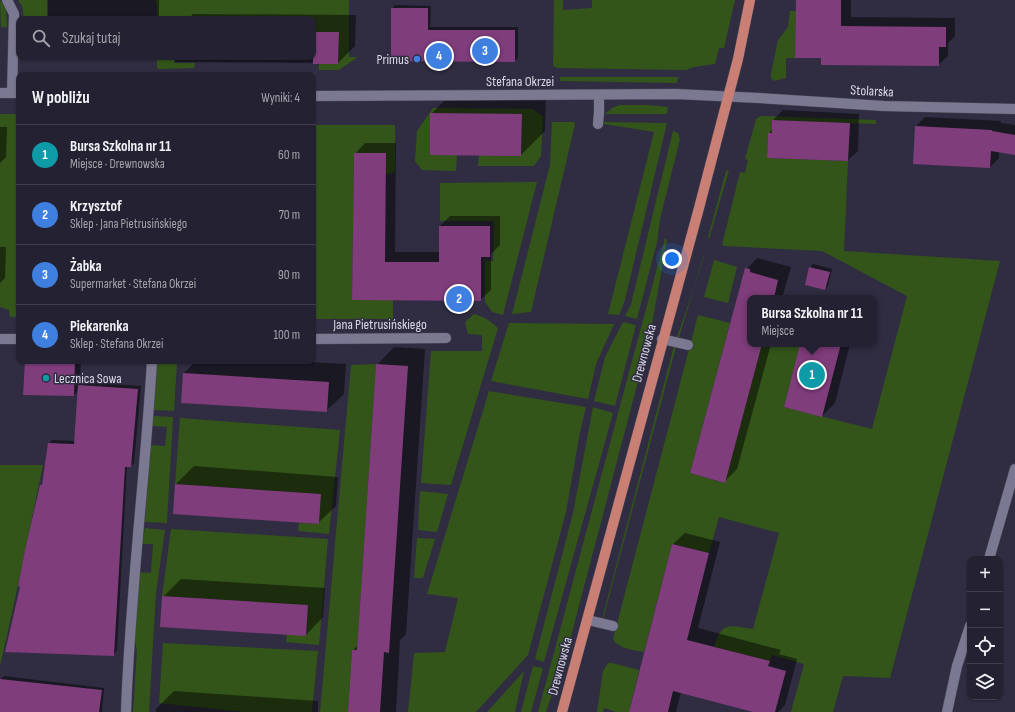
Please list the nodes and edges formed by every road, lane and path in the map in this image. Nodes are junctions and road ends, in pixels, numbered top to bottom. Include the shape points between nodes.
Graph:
1 (7, 0) edge
2 (750, 0) edge
3 (0, 93) edge
4 (16, 93) edge
5 (599, 95) junction
6 (316, 96) edge
7 (728, 97) junction
8 (1015, 109) edge
9 (598, 124) dead end
10 (446, 338) dead end
11 (662, 338) junction
12 (0, 339) edge
13 (16, 339) edge
14 (316, 339) edge
15 (688, 345) dead end
16 (152, 364) edge
17 (1015, 469) edge
18 (991, 556) edge
19 (588, 620) junction
20 (613, 626) dead end
21 (969, 628) edge
22 (126, 712) edge
23 (562, 712) edge
24 (947, 712) edge

1 - 4 street via 14,14
2 - 7 main road, Drewnowska
3 - 4 street
5 - 6 street, Stefana Okrzei
5 - 7 street, Stefana Okrzei via 676,94
5 - 9 street
7 - 8 street, Stolarska via 884,106
7 - 11 main road, Drewnowska
10 - 14 street, Jana Pietrusińskiego
11 - 15 street
11 - 19 main road, Drewnowska
12 - 13 street
16 - 22 street via 131,608
17 - 18 street
19 - 20 street
19 - 23 main road, Drewnowska
21 - 24 street via 957,666

